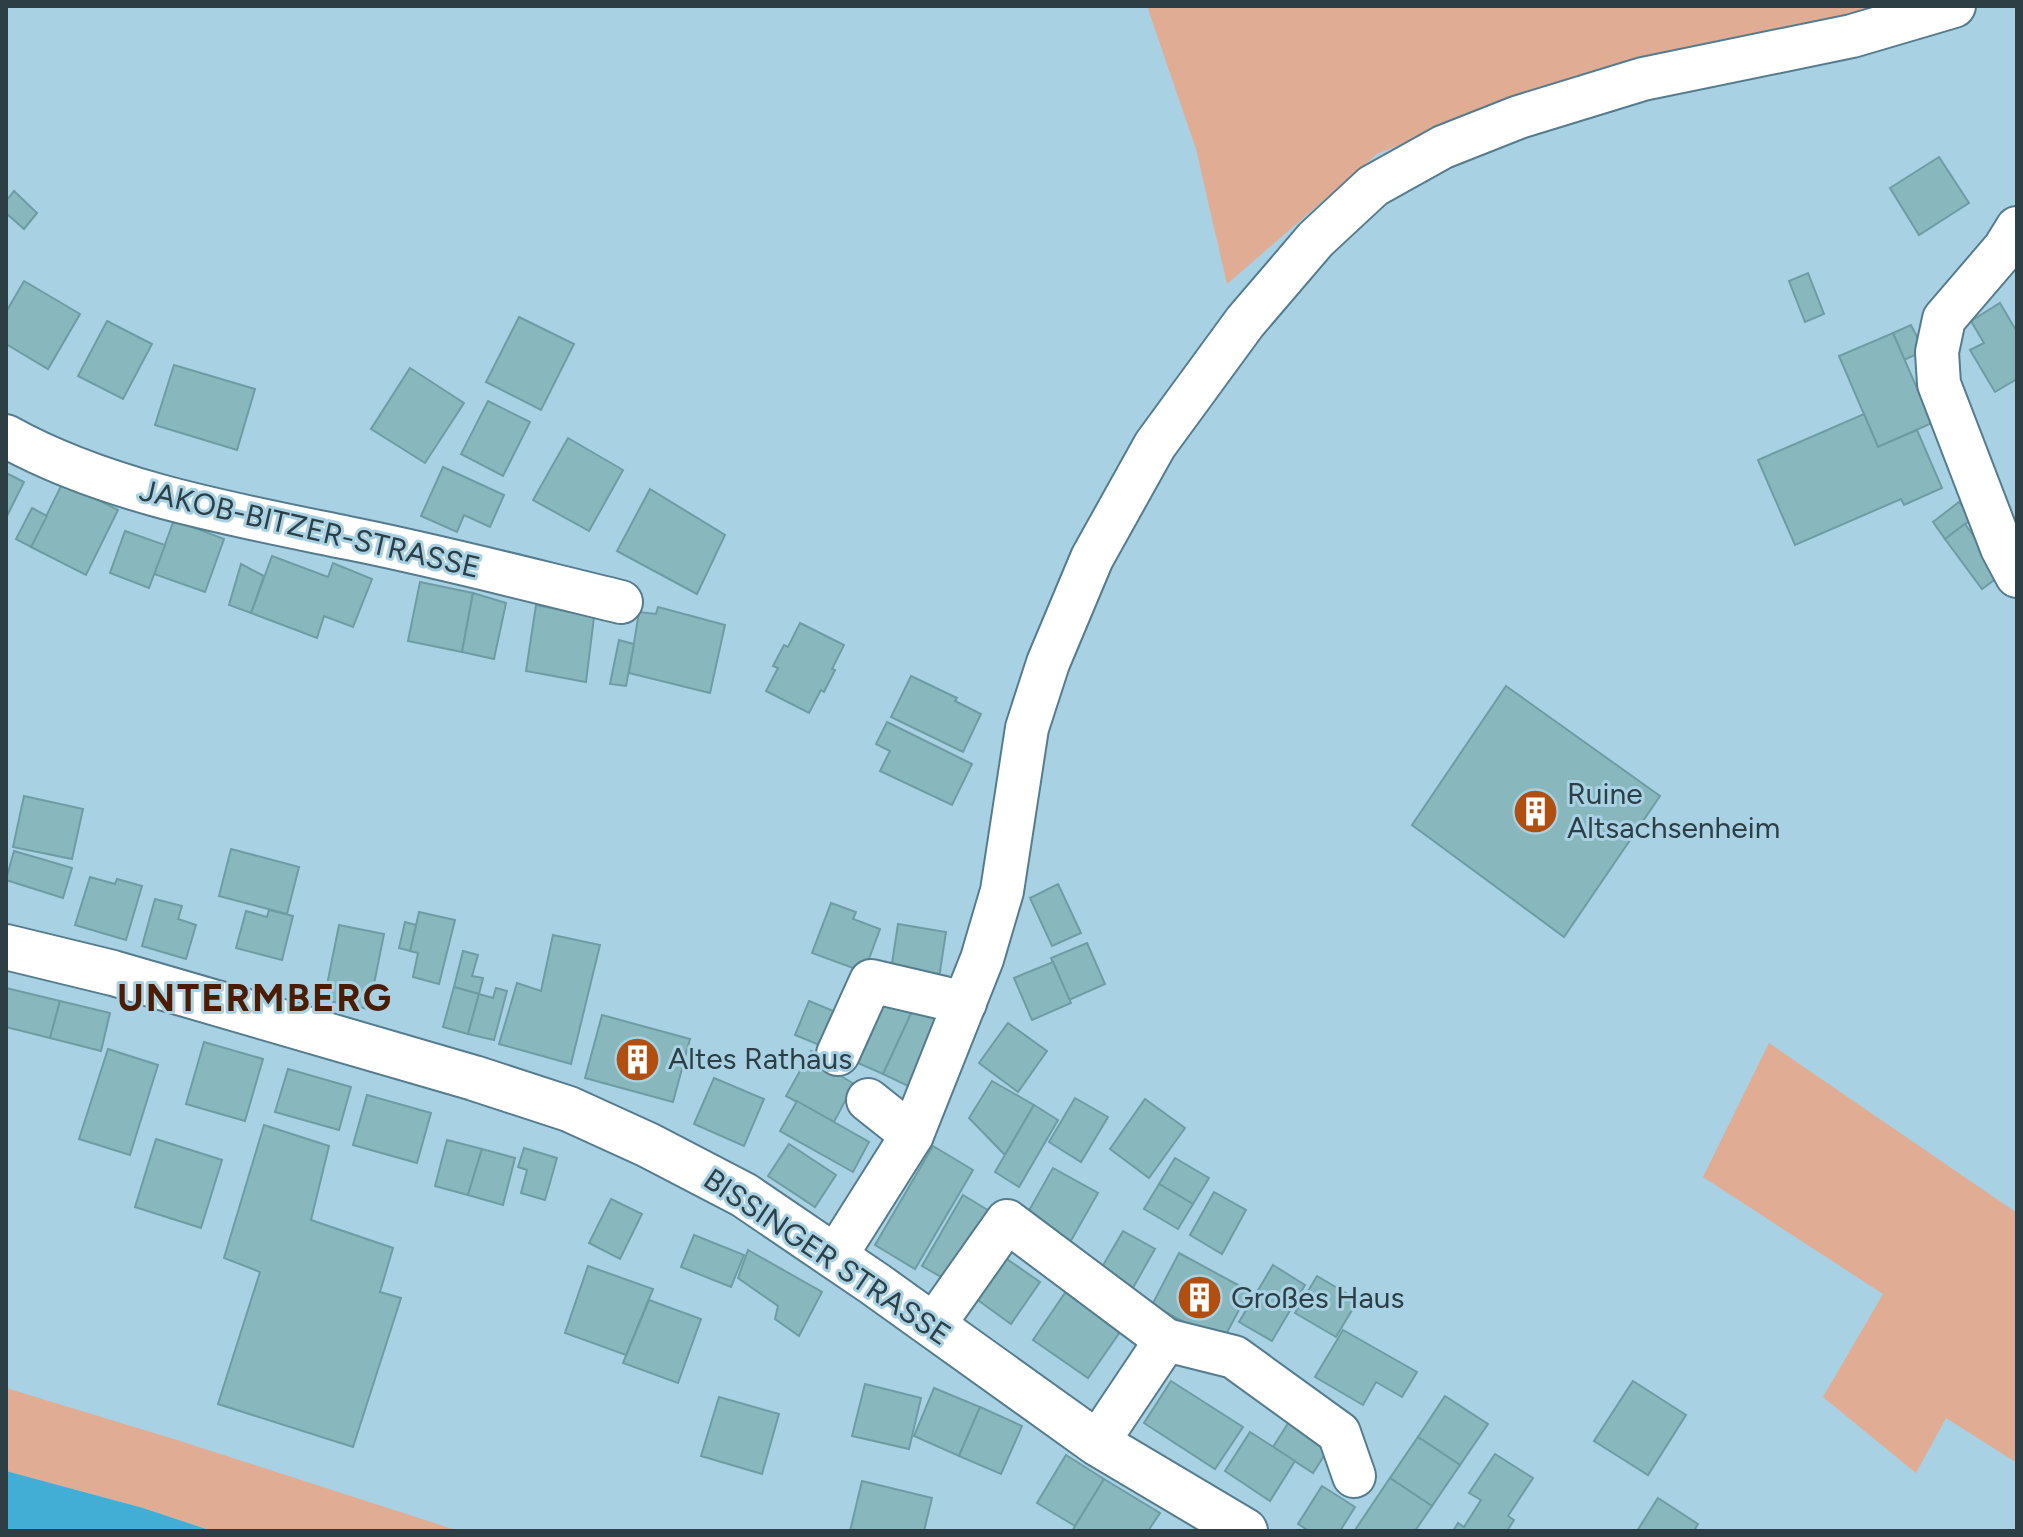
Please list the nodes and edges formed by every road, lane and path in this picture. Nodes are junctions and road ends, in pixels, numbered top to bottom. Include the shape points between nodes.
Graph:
1 (1954, 6) edge
2 (2017, 228) edge
3 (6, 436) edge
4 (2000, 501) edge
5 (2017, 576) edge
6 (621, 602) dead end
7 (6, 947) edge
8 (965, 1003) junction
9 (838, 1054) dead end
10 (868, 1100) dead end
11 (912, 1135) junction
12 (835, 1257) junction
13 (933, 1326) junction
14 (1166, 1340) junction
15 (1097, 1443) junction
16 (1354, 1476) dead end
17 (1245, 1531) edge

1 - 8 street via 1852,36 1643,79 1519,117 1443,147 1373,186 1316,239 1245,322 1155,445 1092,558 1027,728 1002,891
2 - 4 street via 1944,319 1937,352 1939,384
3 - 6 street, JAKOB-BITZER-STRASSE via 38,454 120,484 262,522
4 - 5 street via 2002,548
7 - 12 main road, BISSINGER STRASSE via 113,973 569,1109 744,1195
8 - 9 street via 871,981
8 - 11 street
10 - 11 street
11 - 12 street
12 - 13 main road, BISSINGER STRASSE
13 - 14 street via 1007,1221
13 - 15 main road, BISSINGER STRASSE
14 - 15 street
14 - 16 street via 1234,1357 1339,1433
15 - 17 main road, BISSINGER STRASSE

